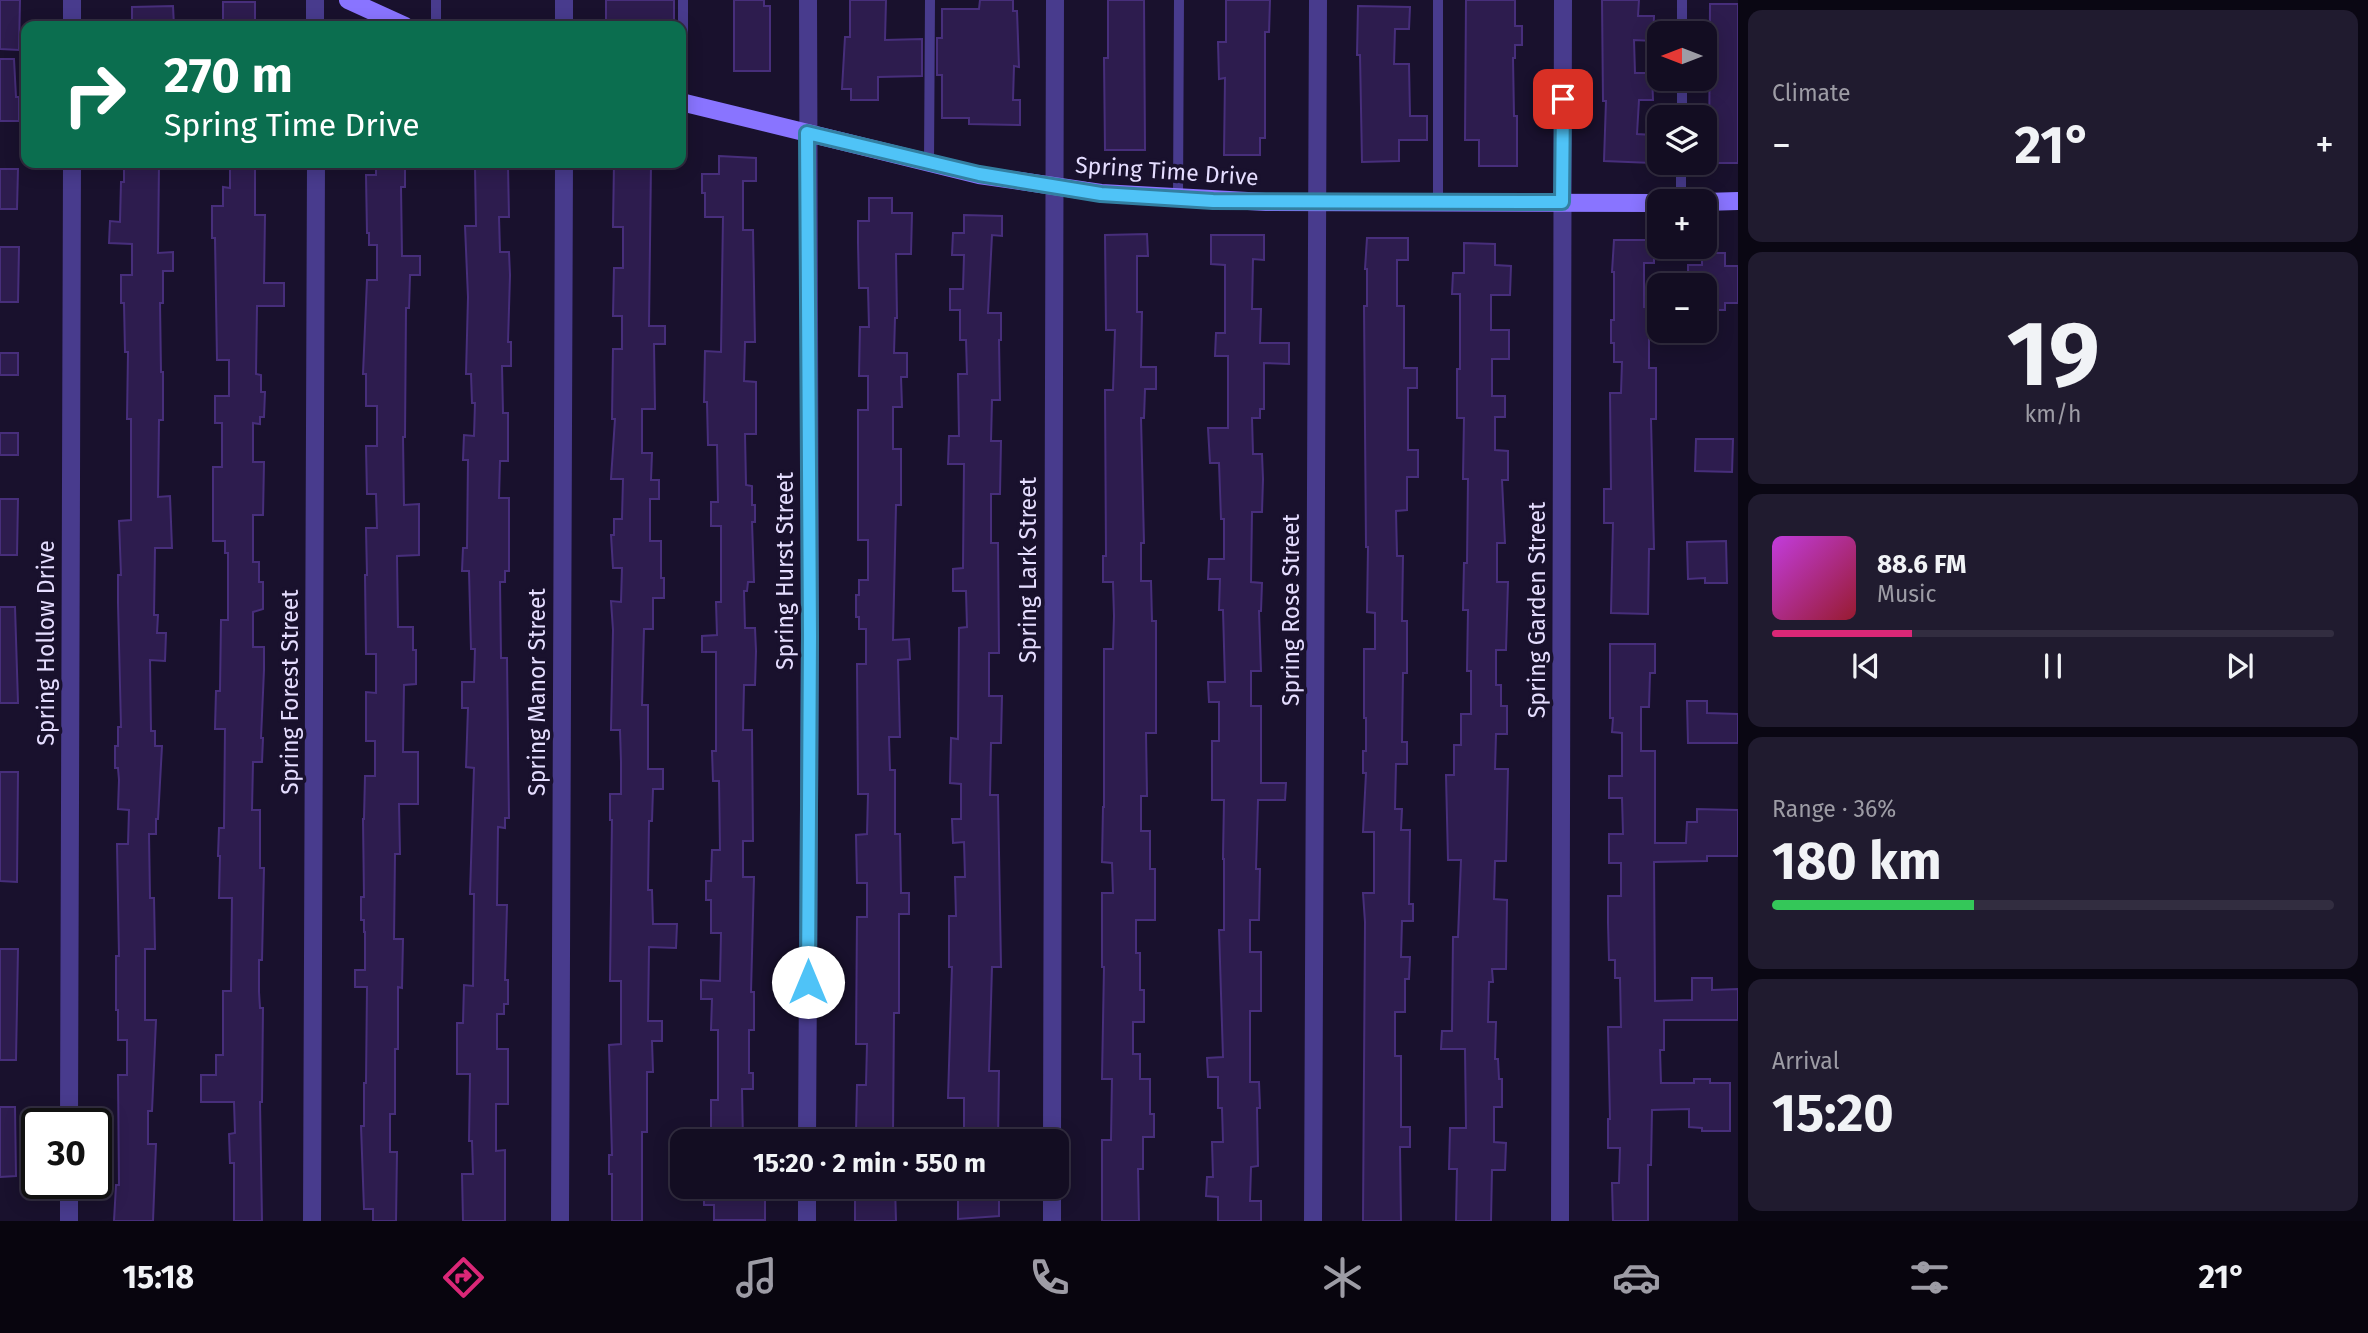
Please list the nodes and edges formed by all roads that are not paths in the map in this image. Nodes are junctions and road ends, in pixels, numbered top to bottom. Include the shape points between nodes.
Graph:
1 (72, 0) edge
2 (315, 0) edge
3 (348, 0) edge
4 (436, 0) edge
5 (564, 0) edge
6 (683, 0) edge
7 (808, 0) edge
8 (930, 0) edge
9 (1055, 0) edge
10 (1179, 0) edge
11 (1318, 0) edge
12 (1438, 0) edge
13 (1563, 0) edge
14 (1682, 0) edge
15 (72, 21) edge
16 (316, 21) edge
17 (394, 21) edge
18 (436, 21) edge
19 (564, 21) edge
20 (683, 21) edge
21 (1682, 21) edge
22 (686, 104) edge
23 (807, 133) junction
24 (929, 163) junction
25 (72, 168) edge
26 (316, 168) edge
27 (564, 168) edge
28 (1053, 187) junction
29 (1178, 199) junction
30 (1738, 201) edge
31 (1317, 202) junction
32 (1562, 202) junction
33 (1717, 202) edge
34 (1438, 203) junction
35 (1647, 203) edge
36 (69, 1108) edge
37 (807, 1129) edge
38 (1052, 1129) edge
39 (69, 1199) edge
40 (807, 1199) edge
41 (1052, 1199) edge
42 (69, 1221) edge
43 (312, 1221) edge
44 (560, 1221) edge
45 (807, 1221) edge
46 (1052, 1221) edge
47 (1313, 1221) edge
48 (1560, 1221) edge

1 - 15 street
2 - 16 street
3 - 17 street
4 - 18 lane
5 - 19 street
6 - 20 lane
7 - 23 street, Spring Hurst Street
8 - 24 lane
9 - 28 street, Spring Lark Street
10 - 29 lane
11 - 31 street, Spring Rose Street
12 - 34 lane
13 - 32 street, Spring Garden Street
14 - 21 lane
22 - 23 street, Spring Time Drive
23 - 24 street, Spring Time Drive
23 - 37 street, Spring Hurst Street
24 - 28 street, Spring Time Drive
25 - 36 street, Spring Hollow Drive
26 - 43 street, Spring Forest Street
27 - 44 street, Spring Manor Street
28 - 29 street, Spring Time Drive
28 - 38 street, Spring Lark Street
29 - 31 street, Spring Time Drive
30 - 33 street
31 - 34 street, Spring Time Drive
31 - 47 street, Spring Rose Street
32 - 34 street, Spring Time Drive
32 - 35 street, Spring Time Drive
32 - 48 street, Spring Garden Street
39 - 42 street
40 - 45 street
41 - 46 street

